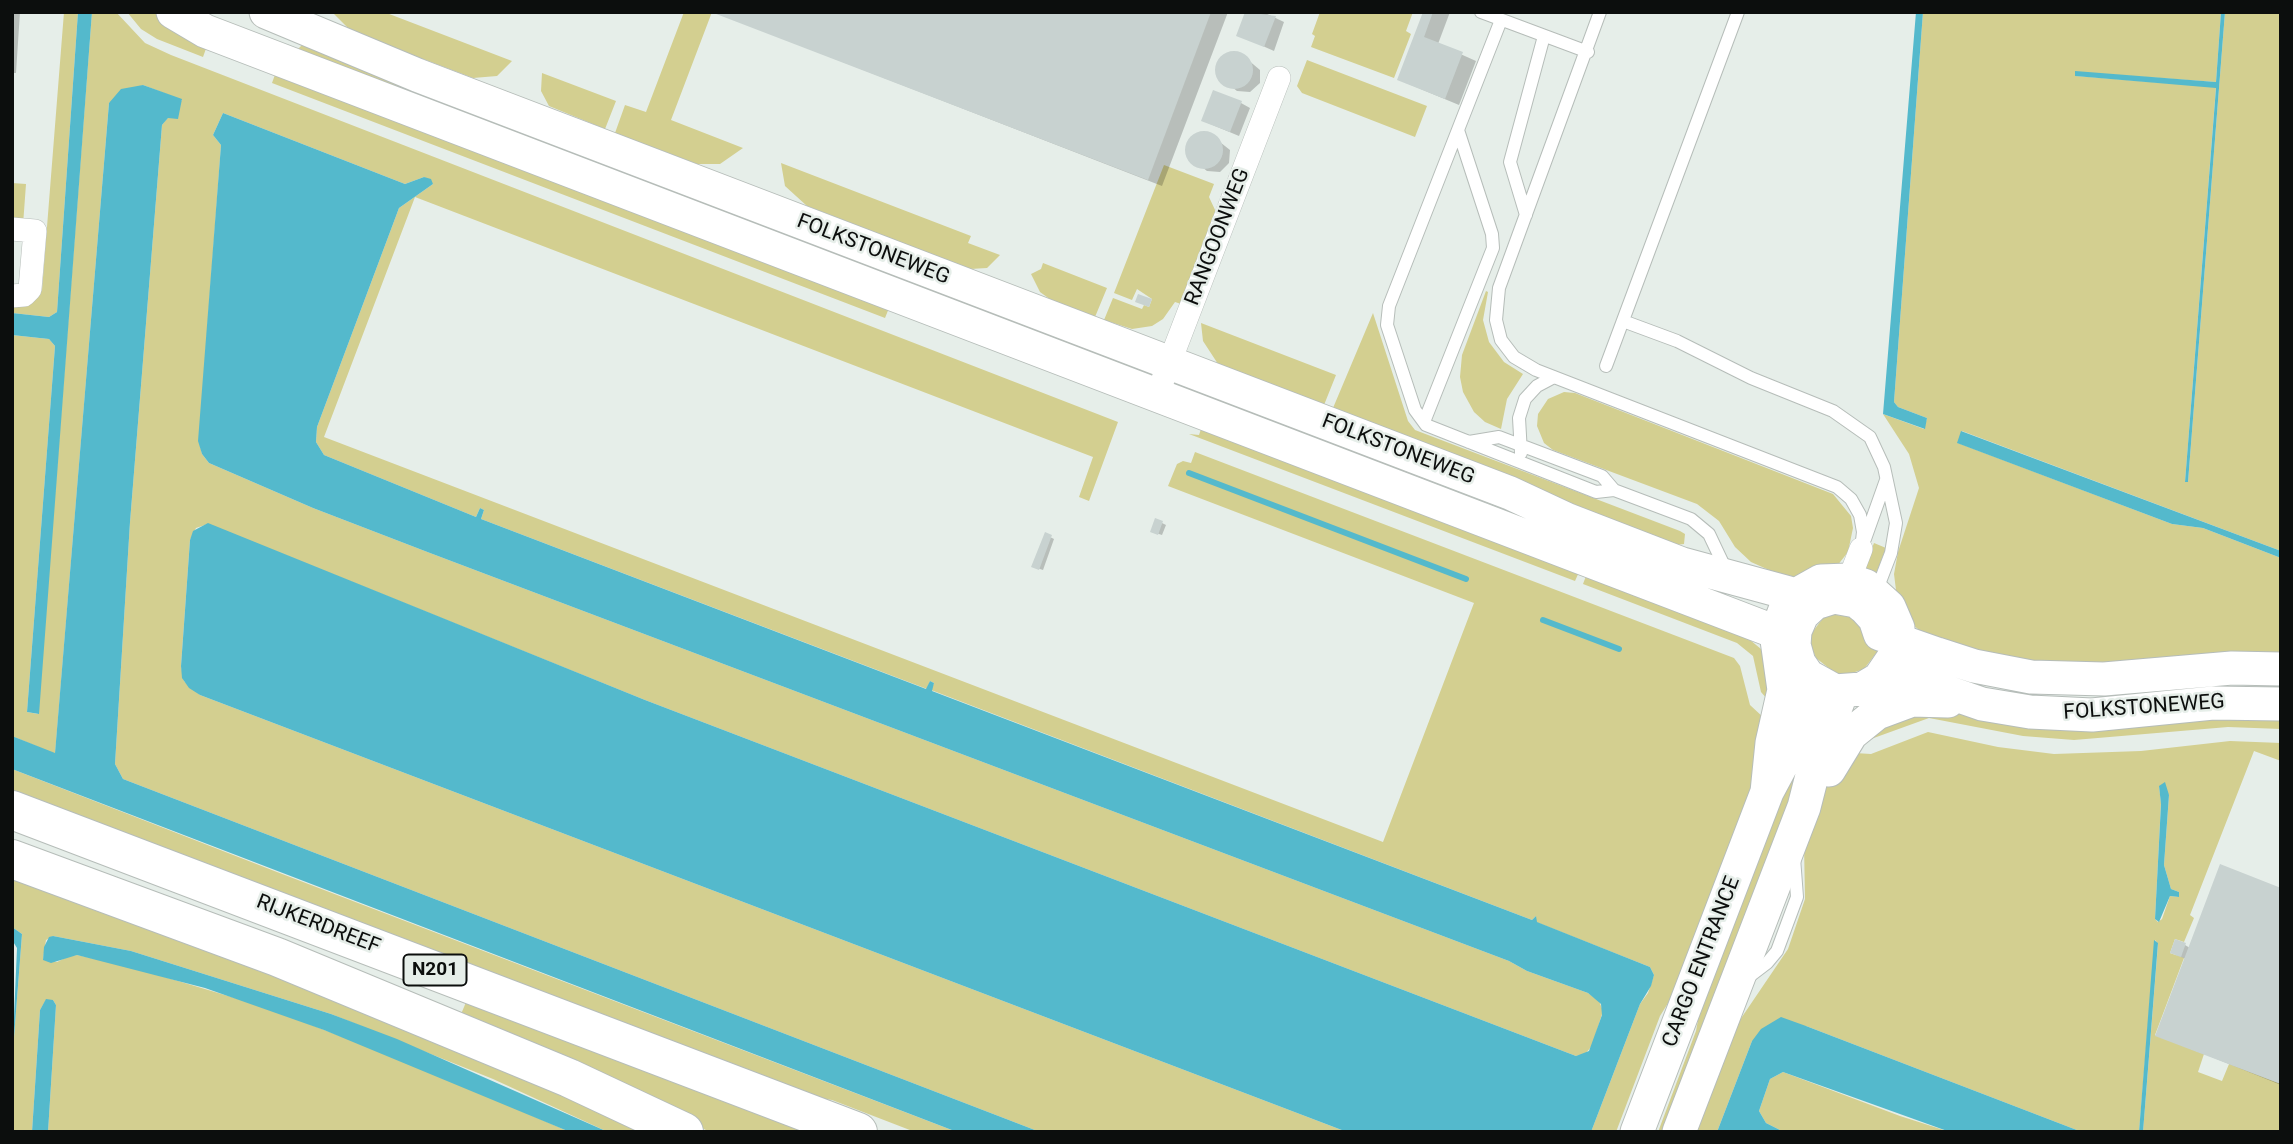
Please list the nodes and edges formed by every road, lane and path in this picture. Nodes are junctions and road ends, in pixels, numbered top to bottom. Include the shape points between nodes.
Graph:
1 (173, 12) edge
2 (1481, 12) edge
3 (1600, 12) edge
4 (1738, 12) edge
5 (1501, 20) junction
6 (272, 33) edge
7 (1544, 36) junction
8 (1588, 52) junction
9 (1279, 78) dead end
10 (512, 111) junction
11 (1458, 130) junction
12 (499, 144) junction
13 (745, 201) junction
14 (1526, 215) junction
15 (12, 229) edge
16 (733, 233) junction
17 (12, 296) edge
18 (1002, 299) junction
19 (1623, 321) junction
20 (989, 331) junction
21 (1170, 363) junction
22 (1606, 366) dead end
23 (1554, 377) junction
24 (1157, 395) junction
25 (1424, 422) junction
26 (1466, 442) junction
27 (1520, 445) junction
28 (1522, 464) junction
29 (1886, 474) junction
30 (1614, 490) junction
31 (1861, 549) junction
32 (1730, 579) junction
33 (1862, 587) junction
34 (1796, 595) junction
35 (1785, 647) junction
36 (1892, 655) junction
37 (2281, 669) edge
38 (1829, 687) junction
39 (1982, 704) junction
40 (2281, 704) edge
41 (1767, 792) junction
42 (1804, 807) junction
43 (12, 810) edge
44 (12, 859) edge
45 (684, 1132) edge
46 (858, 1132) edge
47 (1637, 1132) edge
48 (1679, 1132) edge

1 - 6 street, FOLKSTONEWEG via 205,31
2 - 5 lane
3 - 8 lane
4 - 19 lane
5 - 7 lane
5 - 11 lane
6 - 10 street, FOLKSTONEWEG
6 - 12 street, FOLKSTONEWEG
7 - 8 lane
7 - 14 lane via 1510,162
8 - 14 lane
9 - 21 street, RANGOONWEG
10 - 12 lane
10 - 13 street, FOLKSTONEWEG
11 - 25 lane via 1493,248
11 - 25 lane via 1387,313 1415,410
12 - 16 street, FOLKSTONEWEG
13 - 16 lane
13 - 18 street, FOLKSTONEWEG
14 - 23 lane via 1500,288 1497,330 1514,356
15 - 17 street via 36,231 30,289
16 - 20 street, FOLKSTONEWEG
18 - 20 lane
18 - 21 street, FOLKSTONEWEG
19 - 22 lane
19 - 29 lane via 1850,420 1875,444
20 - 24 street, FOLKSTONEWEG
21 - 24 street, RANGOONWEG
21 - 32 street, FOLKSTONEWEG
23 - 27 lane via 1525,399
23 - 31 lane via 1829,483 1858,509
24 - 35 street, FOLKSTONEWEG
25 - 26 lane
26 - 27 lane via 1499,437
26 - 28 lane
27 - 28 lane
27 - 30 lane via 1602,476
28 - 30 lane via 1596,492
29 - 31 lane
29 - 33 lane via 1896,528 1891,553
30 - 32 lane via 1698,523 1709,534
31 - 33 street
32 - 34 street, FOLKSTONEWEG
33 - 34 street via 1821,582
33 - 36 street via 1893,614
34 - 35 street via 1785,610
35 - 36 street via 1808,608 1834,597 1856,601 1865,608
35 - 38 street
35 - 41 street, CARGO ENTRANCE via 1784,690
36 - 37 street, FOLKSTONEWEG via 2043,678
36 - 38 street via 1862,689
36 - 39 street, FOLKSTONEWEG
38 - 41 street, CARGO ENTRANCE
38 - 42 street, CARGO ENTRANCE
39 - 40 street, FOLKSTONEWEG via 2092,715 2213,703
39 - 42 street, CARGO ENTRANCE via 1912,700 1877,713 1851,734
41 - 47 street, CARGO ENTRANCE
42 - 48 street, CARGO ENTRANCE
43 - 46 highway, RIJKERDREEF / N201
44 - 45 highway, N201 via 276,957 569,1078

